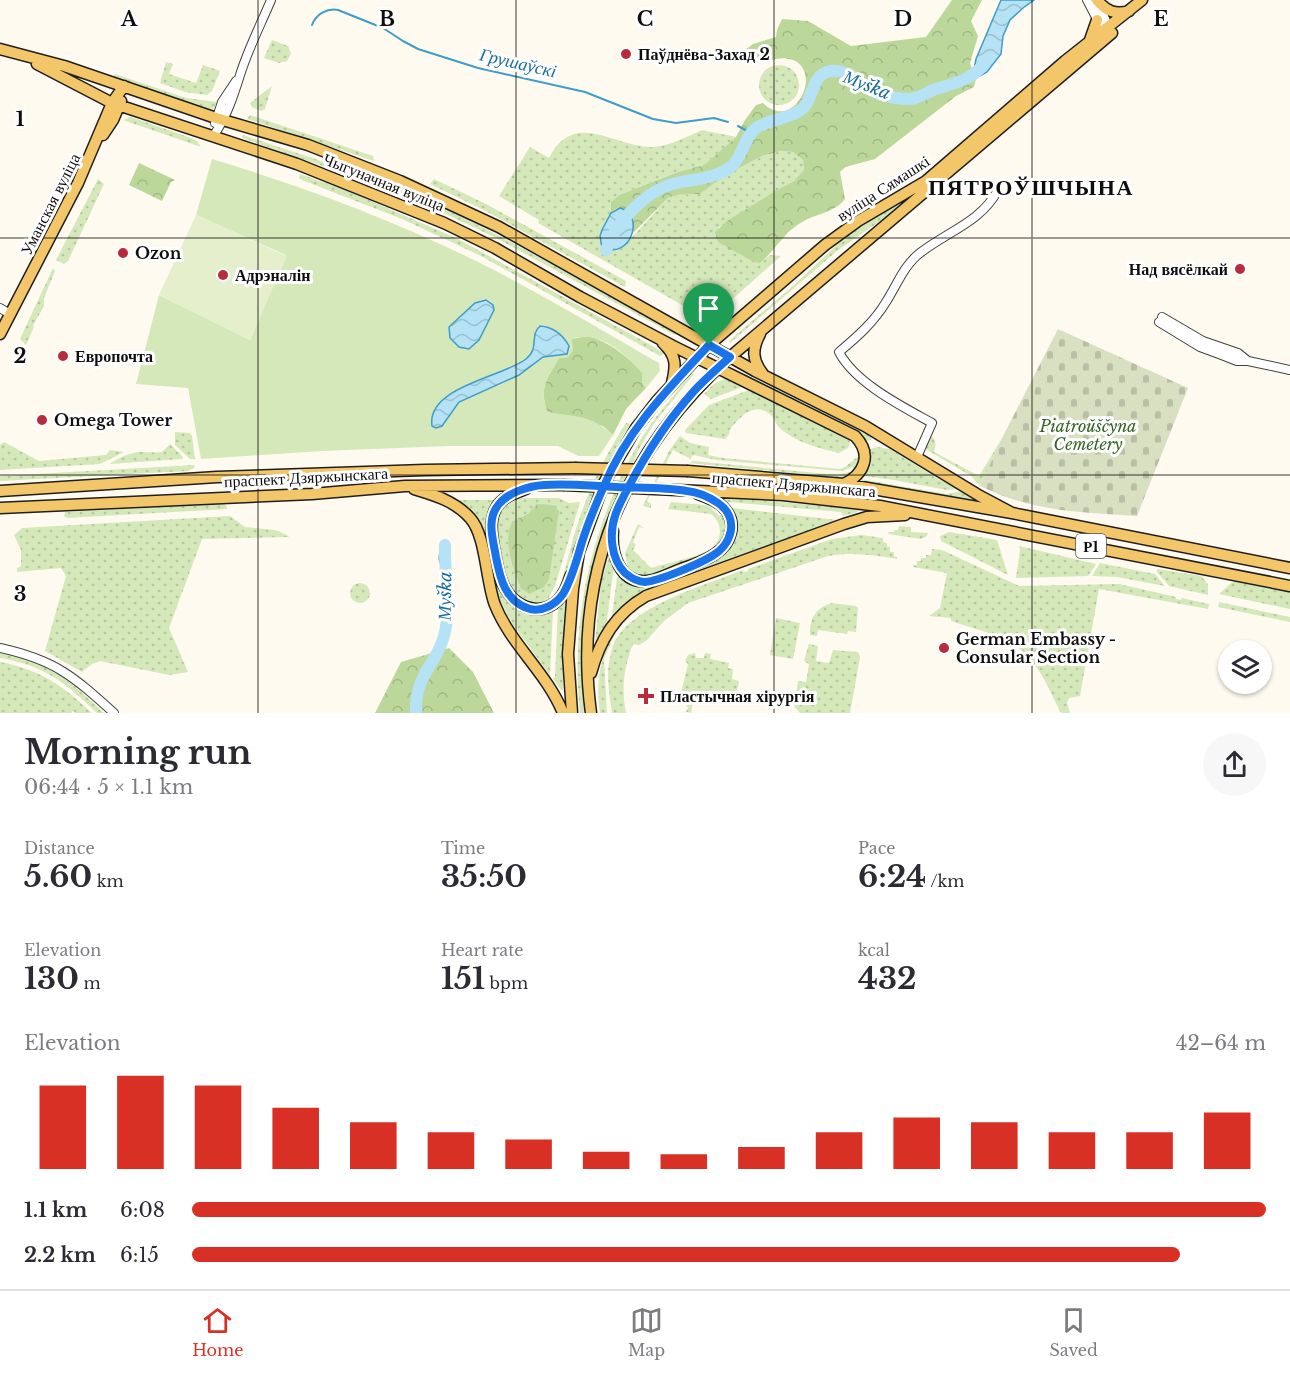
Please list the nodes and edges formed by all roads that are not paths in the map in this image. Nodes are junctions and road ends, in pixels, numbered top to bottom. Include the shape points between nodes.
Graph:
1 (271, 0) edge
2 (1087, 0) edge
3 (1096, 0) edge
4 (1142, 0) edge
5 (1151, 0) edge
6 (1129, 11) junction
7 (1097, 21) junction
8 (1106, 31) junction
9 (1088, 43) junction
10 (0, 49) edge
11 (24, 56) junction
12 (124, 86) junction
13 (116, 104) junction
14 (220, 120) junction
15 (214, 135) junction
16 (998, 190) dead end
17 (5, 311) edge
18 (1163, 321) dead end
19 (763, 329) junction
20 (0, 334) edge
21 (657, 338) junction
22 (709, 345) junction
23 (730, 357) junction
24 (697, 358) junction
25 (719, 368) junction
26 (1290, 370) edge
27 (763, 375) junction
28 (672, 383) junction
29 (917, 457) junction
30 (844, 484) junction
31 (542, 485) junction
32 (405, 486) junction
33 (684, 490) junction
34 (0, 491) edge
35 (0, 508) edge
36 (1012, 513) junction
37 (927, 514) junction
38 (614, 518) junction
39 (579, 552) junction
40 (1290, 568) edge
41 (1290, 586) edge
42 (0, 648) edge
43 (588, 691) junction
44 (114, 713) edge
45 (563, 713) edge
46 (572, 713) edge
47 (591, 713) edge

1 - 14 street via 240,74 227,92
2 - 7 street
3 - 6 main road via 1110,11
3 - 8 street
4 - 6 main road, вуліца Сямашкі
5 - 8 main road, вуліца Сямашкі
6 - 8 main road, вуліца Сямашкі
7 - 8 street
7 - 9 main road
8 - 9 main road, вуліца Сямашкі
8 - 19 main road, вуліца Сямашкі
9 - 22 main road, вуліца Сямашкі via 933,175 839,234
10 - 11 main road, Чыгуначная вуліца / Р1
11 - 12 main road, Чыгуначная вуліца / Р1
11 - 13 main road, Чыгуначная вуліца / Р1
12 - 13 main road, Уманская вуліца
12 - 14 main road, Чыгуначная вуліца / Р1
13 - 15 main road, Чыгуначная вуліца / Р1
13 - 17 main road, Уманская вуліца
14 - 15 street
14 - 22 main road, Чыгуначная вуліца / Р1 via 308,145 400,181 499,227
15 - 21 main road, Чыгуначная вуліца / Р1 via 369,191 444,223
16 - 29 street via 985,210 920,253 873,321 839,352 867,382 932,423
17 - 20 main road, Уманская вуліца
18 - 26 street via 1200,346 1237,361
19 - 23 main road, вуліца Сямашкі
19 - 27 main road via 753,354
21 - 24 main road, Чыгуначная вуліца
21 - 28 main road, Р1 via 669,348 675,361
22 - 23 main road, Чыгуначная вуліца / Р1
22 - 24 main road, вуліца Сямашкі
23 - 25 main road, вуліца Сямашкі
23 - 27 main road, Р1
24 - 25 main road, Чыгуначная вуліца
24 - 28 main road, вуліца Сямашкі
25 - 30 main road, Чыгуначная вуліца via 855,436 863,446 865,463 858,475
25 - 38 main road, вуліца Сямашкі via 695,390 658,436
27 - 29 main road, Р1
28 - 39 main road, Р1 via 617,459
29 - 36 main road, Р1
30 - 34 main road, праспект Дзяржынскага, bridge via 688,471 575,468 218,477
30 - 36 main road, праспект Дзяржынскага
31 - 32 main road, праспект Дзяржынскага
31 - 33 main road, праспект Дзяржынскага / Р1, bridge
31 - 39 main road, Р1 via 507,497 493,515 491,531 506,590 513,600 528,608 548,607 564,592
32 - 35 main road, праспект Дзяржынскага
32 - 45 main road via 443,498 471,518 496,606 512,635 547,681
33 - 37 main road, праспект Дзяржынскага / Р1 via 794,496
33 - 38 main road via 723,507 731,525 729,540 714,555 653,580 635,580 619,566 613,547
36 - 40 main road, праспект Дзяржынскага / Р1
37 - 41 main road, праспект Дзяржынскага / Р1
37 - 43 main road via 867,517 646,596 628,607 608,631
38 - 43 main road, вуліца Сямашкі via 590,610
39 - 46 main road via 568,654
42 - 44 street via 56,666
43 - 47 main road

